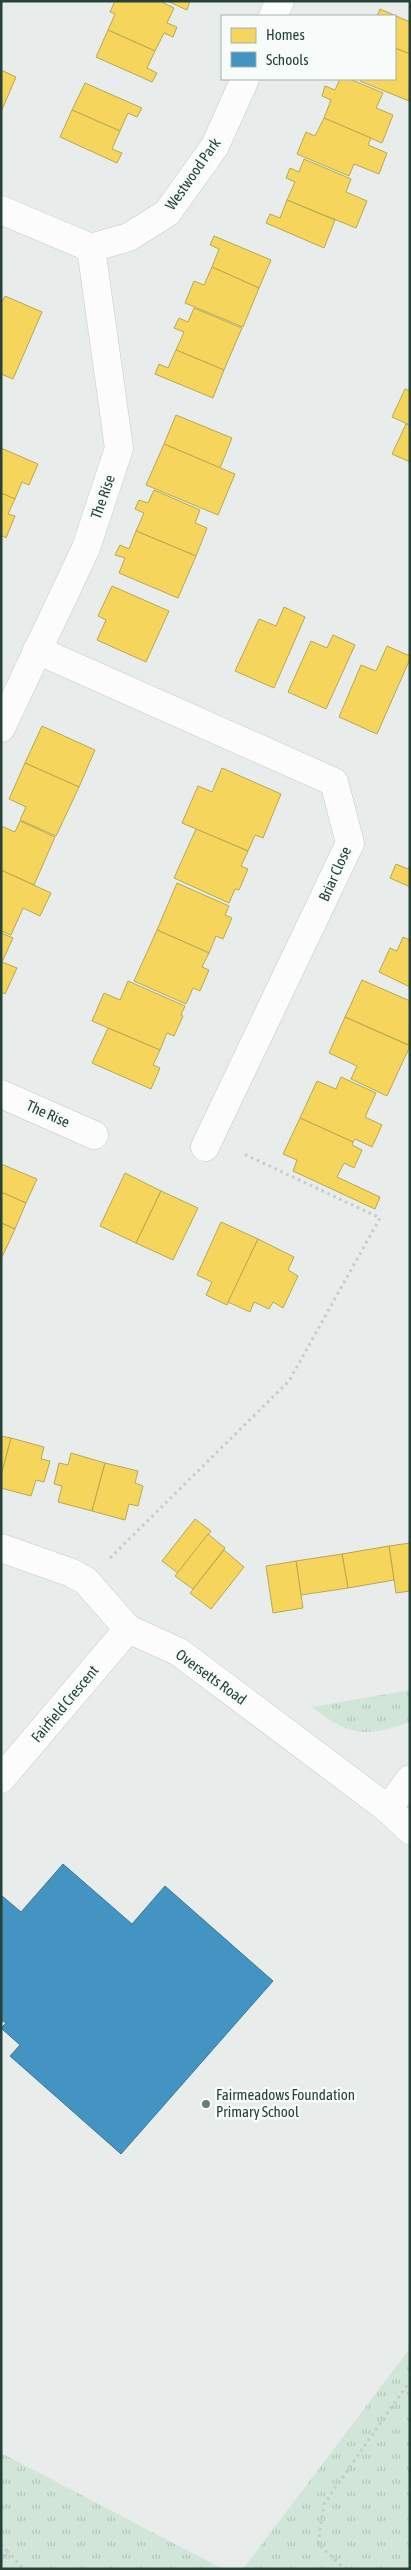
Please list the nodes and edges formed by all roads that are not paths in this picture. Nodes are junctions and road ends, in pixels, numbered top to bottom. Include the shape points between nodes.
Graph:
1 (280, 1) edge
2 (273, 15) edge
3 (245, 80) edge
4 (1, 210) edge
5 (91, 248) junction
6 (38, 650) junction
7 (1, 728) edge
8 (1, 1094) edge
9 (94, 1134) dead end
10 (208, 1140) road end
11 (1, 1548) edge
12 (128, 1628) junction
13 (1, 1779) edge
14 (410, 1779) edge
15 (388, 1809) junction
16 (410, 1830) edge

1 - 2 street
3 - 5 street, Westwood Park via 215,146 168,213 129,237
4 - 5 street
5 - 6 street, The Rise via 119,448 86,548
6 - 7 street, The Rise
6 - 10 street, Briar Close via 334,782 350,844
8 - 9 street, The Rise
11 - 12 street, Oversetts Road via 86,1581
12 - 13 street, Fairfield Crescent
12 - 15 street, Oversetts Road via 178,1652
14 - 15 street
15 - 16 street, Oversetts Road

